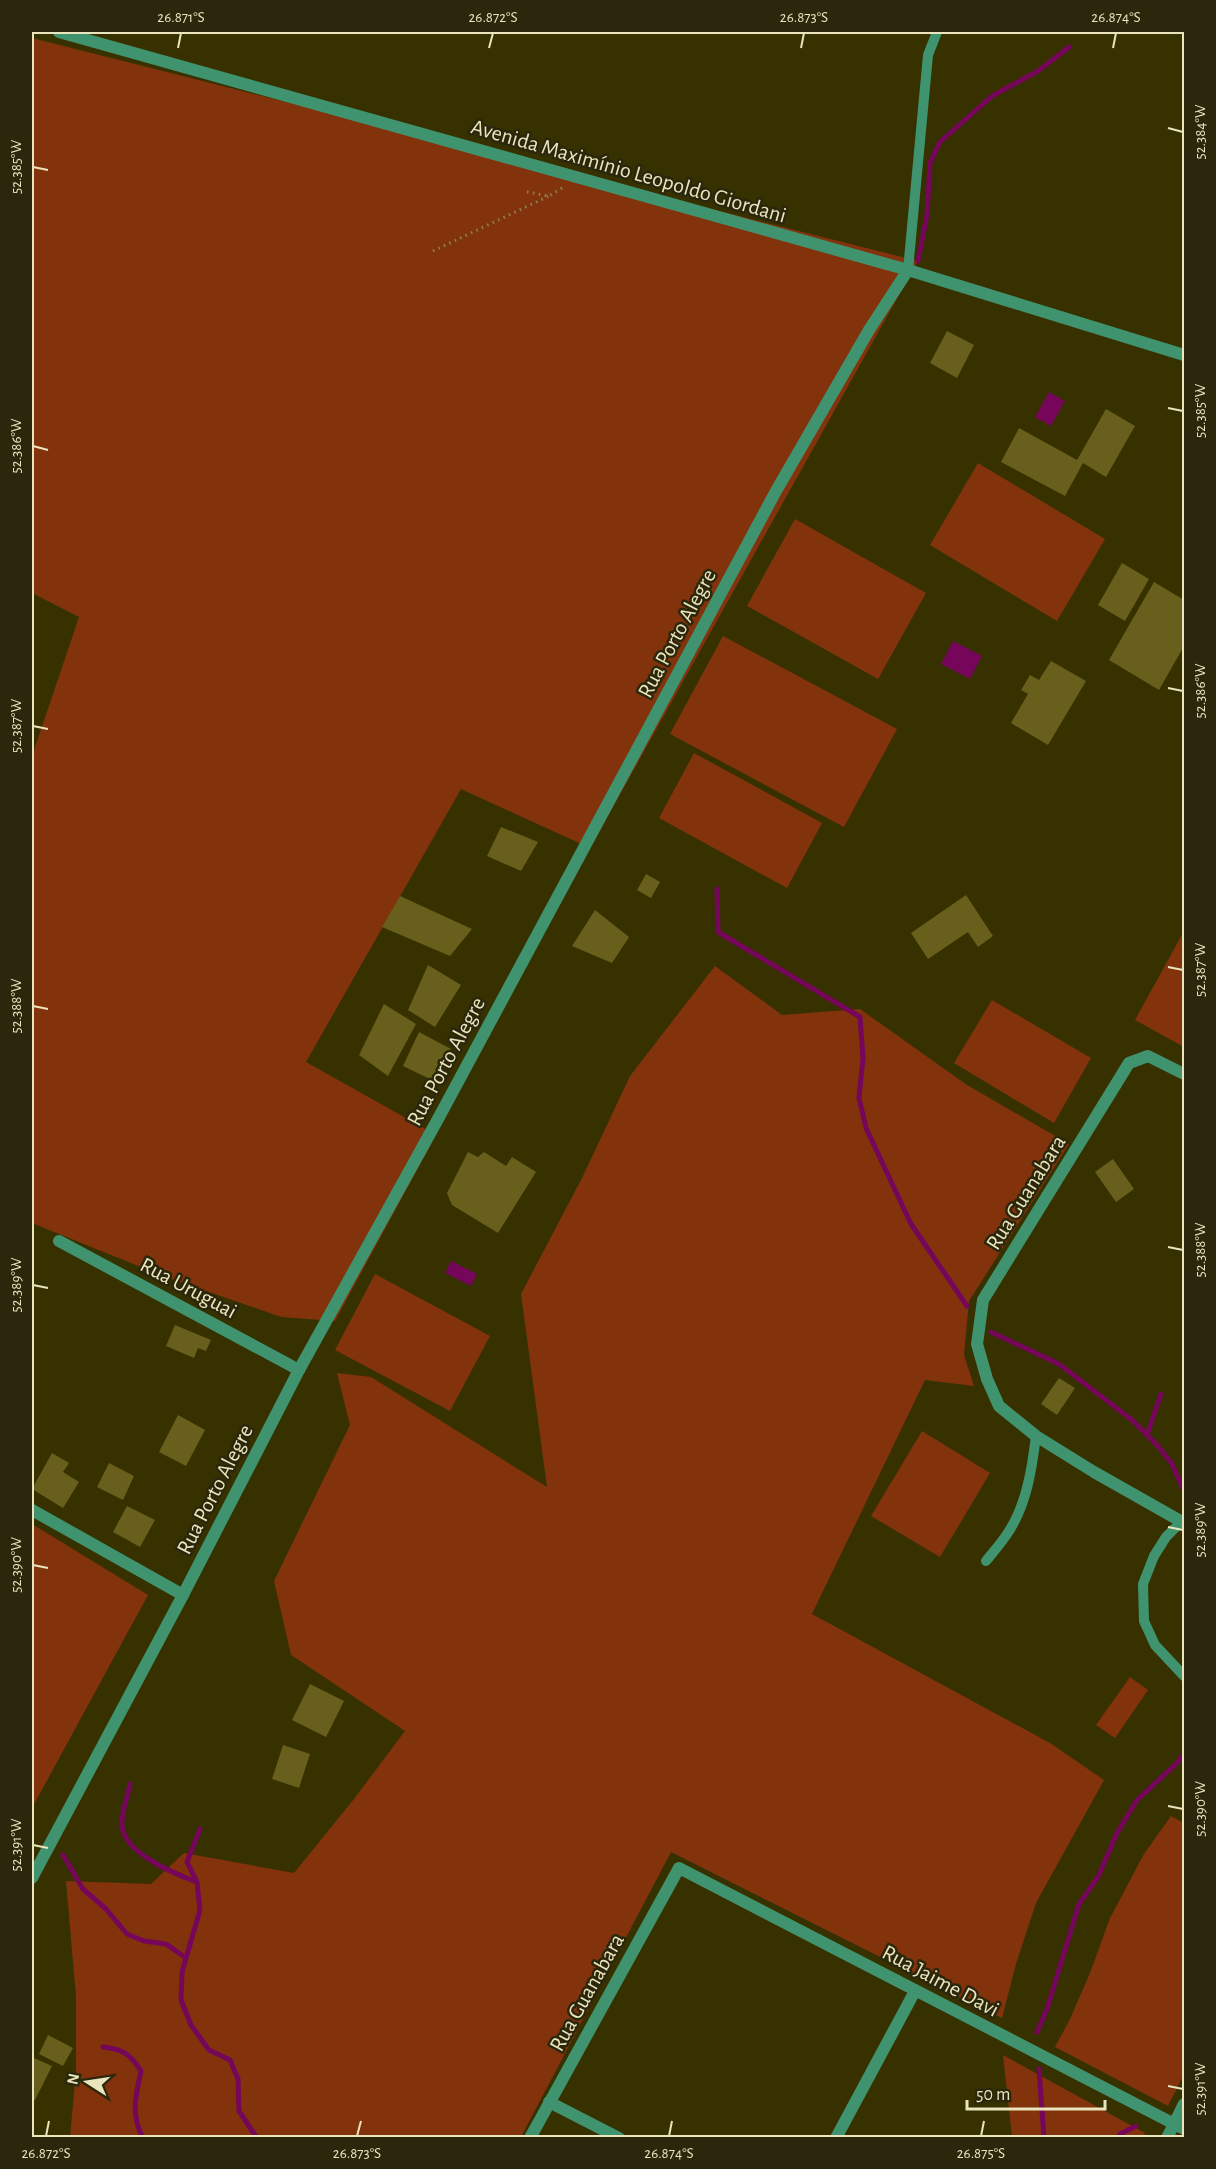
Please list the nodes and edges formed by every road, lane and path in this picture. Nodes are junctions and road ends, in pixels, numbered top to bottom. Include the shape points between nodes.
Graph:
1 (59, 32) edge
2 (937, 32) edge
3 (579, 177) junction
4 (526, 192) dead end
5 (549, 196) junction
6 (433, 251) dead end
7 (908, 270) junction
8 (1185, 355) edge
9 (1185, 1074) edge
10 (59, 1241) dead end
11 (299, 1370) junction
12 (1036, 1436) junction
13 (32, 1510) edge
14 (1183, 1522) edge
15 (986, 1561) dead end
16 (183, 1595) junction
17 (1185, 1676) edge
18 (679, 1868) joint
19 (32, 1878) edge
20 (915, 1991) junction
21 (549, 2102) junction
22 (1185, 2103) edge
23 (1179, 2126) edge
24 (530, 2138) edge
25 (618, 2138) edge
26 (836, 2138) edge
27 (1167, 2138) edge

1 - 3 street, Avenida Maximínio Leopoldo Giordani
2 - 7 lane via 928,55
3 - 5 path
3 - 7 street, Avenida Maximínio Leopoldo Giordani
4 - 5 path
5 - 6 path
7 - 8 street, Avenida Maximínio Leopoldo Giordani
7 - 11 street, Rua Porto Alegre via 869,330 777,492
9 - 12 street, Rua Guanabara via 1149,1056 1129,1063 984,1300 977,1344 987,1379 999,1406
10 - 11 street, Rua Uruguai
11 - 16 street, Rua Porto Alegre
12 - 14 street
12 - 15 lane via 1020,1510
13 - 16 street
14 - 17 lane via 1166,1537 1143,1584 1144,1621 1155,1646
16 - 19 street, Rua Porto Alegre
18 - 20 street, Rua Jaime Davi
18 - 21 street, Rua Guanabara
20 - 23 street, Rua Jaime Davi
20 - 26 street
21 - 24 street, Rua Guanabara
21 - 25 street
22 - 23 street
23 - 27 street

